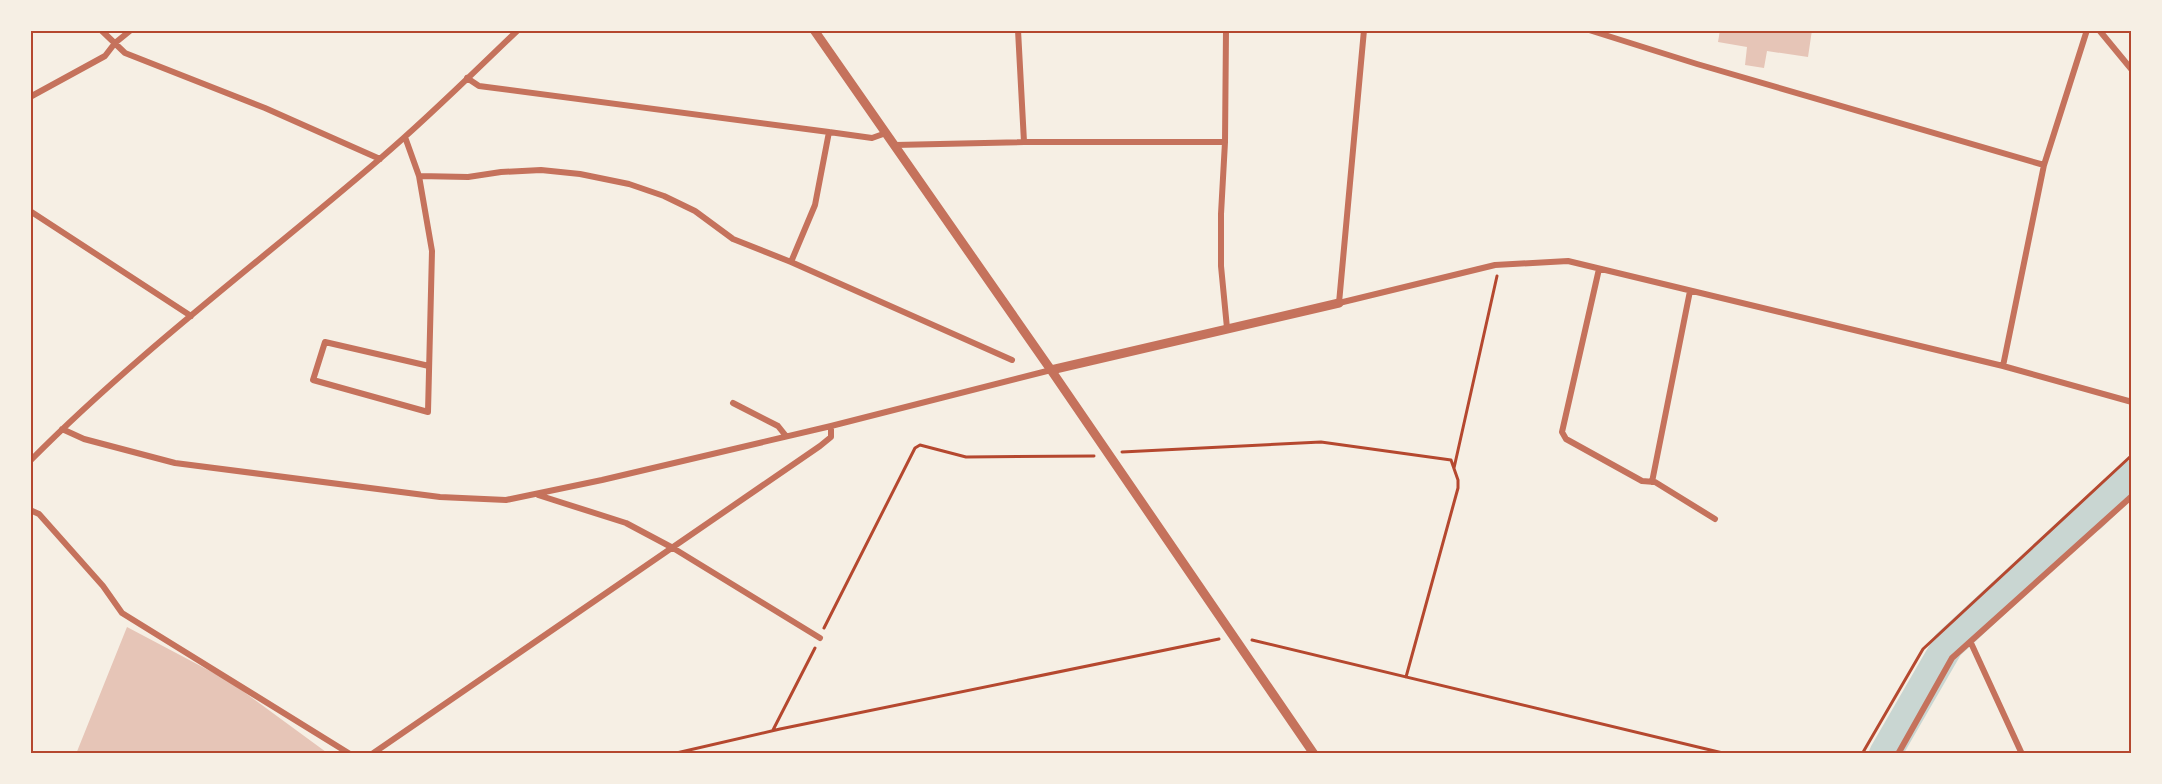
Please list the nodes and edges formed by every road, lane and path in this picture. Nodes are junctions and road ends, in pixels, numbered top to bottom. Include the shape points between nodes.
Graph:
1 (101, 30) edge
2 (131, 30) edge
3 (518, 30) edge
4 (814, 30) edge
5 (1018, 30) edge
6 (1226, 30) edge
7 (1364, 30) edge
8 (1589, 30) edge
9 (2087, 30) edge
10 (2099, 30) edge
11 (115, 43) junction
12 (2132, 70) edge
13 (467, 78) junction
14 (30, 97) edge
15 (829, 132) junction
16 (886, 133) junction
17 (405, 137) junction
18 (1024, 142) junction
19 (1225, 142) junction
20 (895, 146) junction
21 (381, 159) junction
22 (2043, 165) junction
23 (419, 176) junction
24 (30, 212) edge
25 (791, 262) junction
26 (1499, 265) junction
27 (1599, 268) junction
28 (1690, 291) junction
29 (1340, 303) junction
30 (191, 316) junction
31 (1227, 328) junction
32 (1012, 360) dead end
33 (429, 366) junction
34 (2003, 366) junction
35 (1051, 370) junction
36 (2132, 402) edge
37 (734, 403) dead end
38 (831, 426) junction
39 (62, 429) junction
40 (786, 436) junction
41 (1108, 454) junction
42 (2132, 455) edge
43 (30, 461) edge
44 (1454, 469) junction
45 (1652, 482) junction
46 (536, 495) junction
47 (2132, 496) edge
48 (30, 510) edge
49 (1715, 519) dead end
50 (673, 548) junction
51 (1233, 636) junction
52 (820, 638) junction
53 (1971, 643) junction
54 (1406, 677) junction
55 (773, 730) junction
56 (350, 754) edge
57 (372, 754) edge
58 (672, 754) edge
59 (1314, 754) edge
60 (1727, 754) edge
61 (1862, 754) edge
62 (1898, 754) edge
63 (2022, 754) edge

1 - 11 street
2 - 11 street
3 - 13 street
4 - 16 street
5 - 18 street
6 - 19 street
7 - 29 street
8 - 22 street
9 - 22 street
10 - 12 street
11 - 14 street via 105,57
11 - 21 street via 125,53
13 - 15 street via 479,86
13 - 17 street
15 - 16 street via 872,138
15 - 25 street via 815,205
16 - 20 street
17 - 21 street
17 - 23 street
18 - 19 street
18 - 20 street
19 - 31 street via 1221,256
20 - 35 street
21 - 30 street
22 - 34 street
23 - 25 street via 468,177 541,170 628,184 695,211 732,239
23 - 33 street via 432,251
24 - 30 street
25 - 32 street
26 - 27 street via 1568,261
26 - 29 street
26 - 44 path
27 - 28 street
27 - 45 street via 1562,432 1566,439 1642,481
28 - 34 street
28 - 45 street
29 - 31 street
30 - 39 street
31 - 35 street
33 - 33 street via 428,412 313,380 326,342
34 - 36 street
35 - 38 street
35 - 41 street
37 - 40 street via 778,426
38 - 40 street
38 - 50 street via 831,437 820,447
39 - 43 street
39 - 46 street via 84,439 175,463 440,497 506,500
40 - 46 street
41 - 44 path via 1321,442 1451,460
41 - 51 street
41 - 52 path via 966,457 920,445 915,448
42 - 61 path via 1923,649
44 - 54 path via 1458,488
45 - 49 street
46 - 50 street via 626,523
47 - 53 street
48 - 56 street via 39,514 122,613
50 - 52 street
50 - 57 street
51 - 54 path
51 - 55 path
51 - 59 street
52 - 55 path
53 - 62 street via 1952,658
53 - 63 street
54 - 60 path
55 - 58 path

